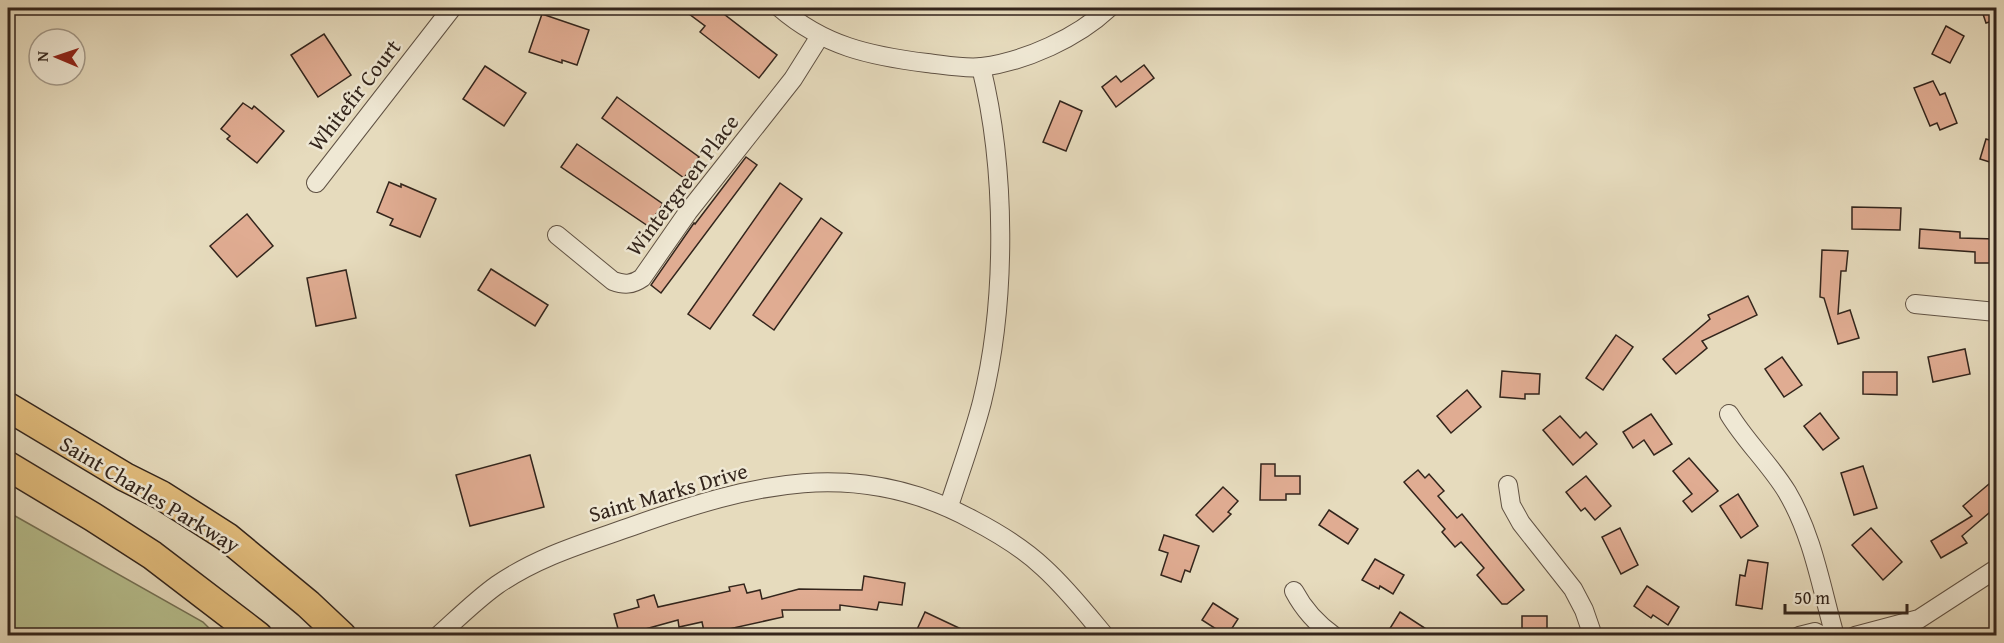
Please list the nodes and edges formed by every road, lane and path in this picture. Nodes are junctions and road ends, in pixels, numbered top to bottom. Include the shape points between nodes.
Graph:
1 (452, 8) edge
2 (780, 8) edge
3 (1109, 8) edge
4 (820, 36) junction
5 (981, 67) junction
6 (316, 183) dead end
7 (557, 235) dead end
8 (1915, 304) dead end
9 (1996, 312) edge
10 (8, 407) edge
11 (1730, 414) dead end
12 (8, 466) edge
13 (1508, 485) dead end
14 (949, 506) junction
15 (1996, 569) edge
16 (1294, 591) dead end
17 (258, 636) edge
18 (342, 636) edge
19 (438, 636) edge
20 (1105, 636) edge
21 (1334, 636) edge
22 (1593, 636) edge
23 (1799, 636) edge
24 (1823, 636) edge
25 (1835, 636) edge
26 (1856, 636) edge

1 - 6 street, Whitefir Court
2 - 4 street
3 - 5 street via 1060,40 1011,61
4 - 5 street via 883,56
4 - 7 street, Wintergreen Place via 793,79 688,212 642,278 624,285 613,281
5 - 14 street via 999,187 998,300 982,402
8 - 9 street
10 - 18 main road, Saint Charles Parkway via 227,537
11 - 25 street via 1786,489 1799,513
12 - 17 main road via 152,555
13 - 22 street via 1511,505 1521,523 1573,589
14 - 19 street, Saint Marks Drive via 898,489 836,481 771,487 672,511 537,562 496,586
14 - 20 street, Saint Marks Drive via 991,529 1043,567
15 - 26 street via 1918,619
16 - 21 street via 1314,620
23 - 24 street via 1815,632

